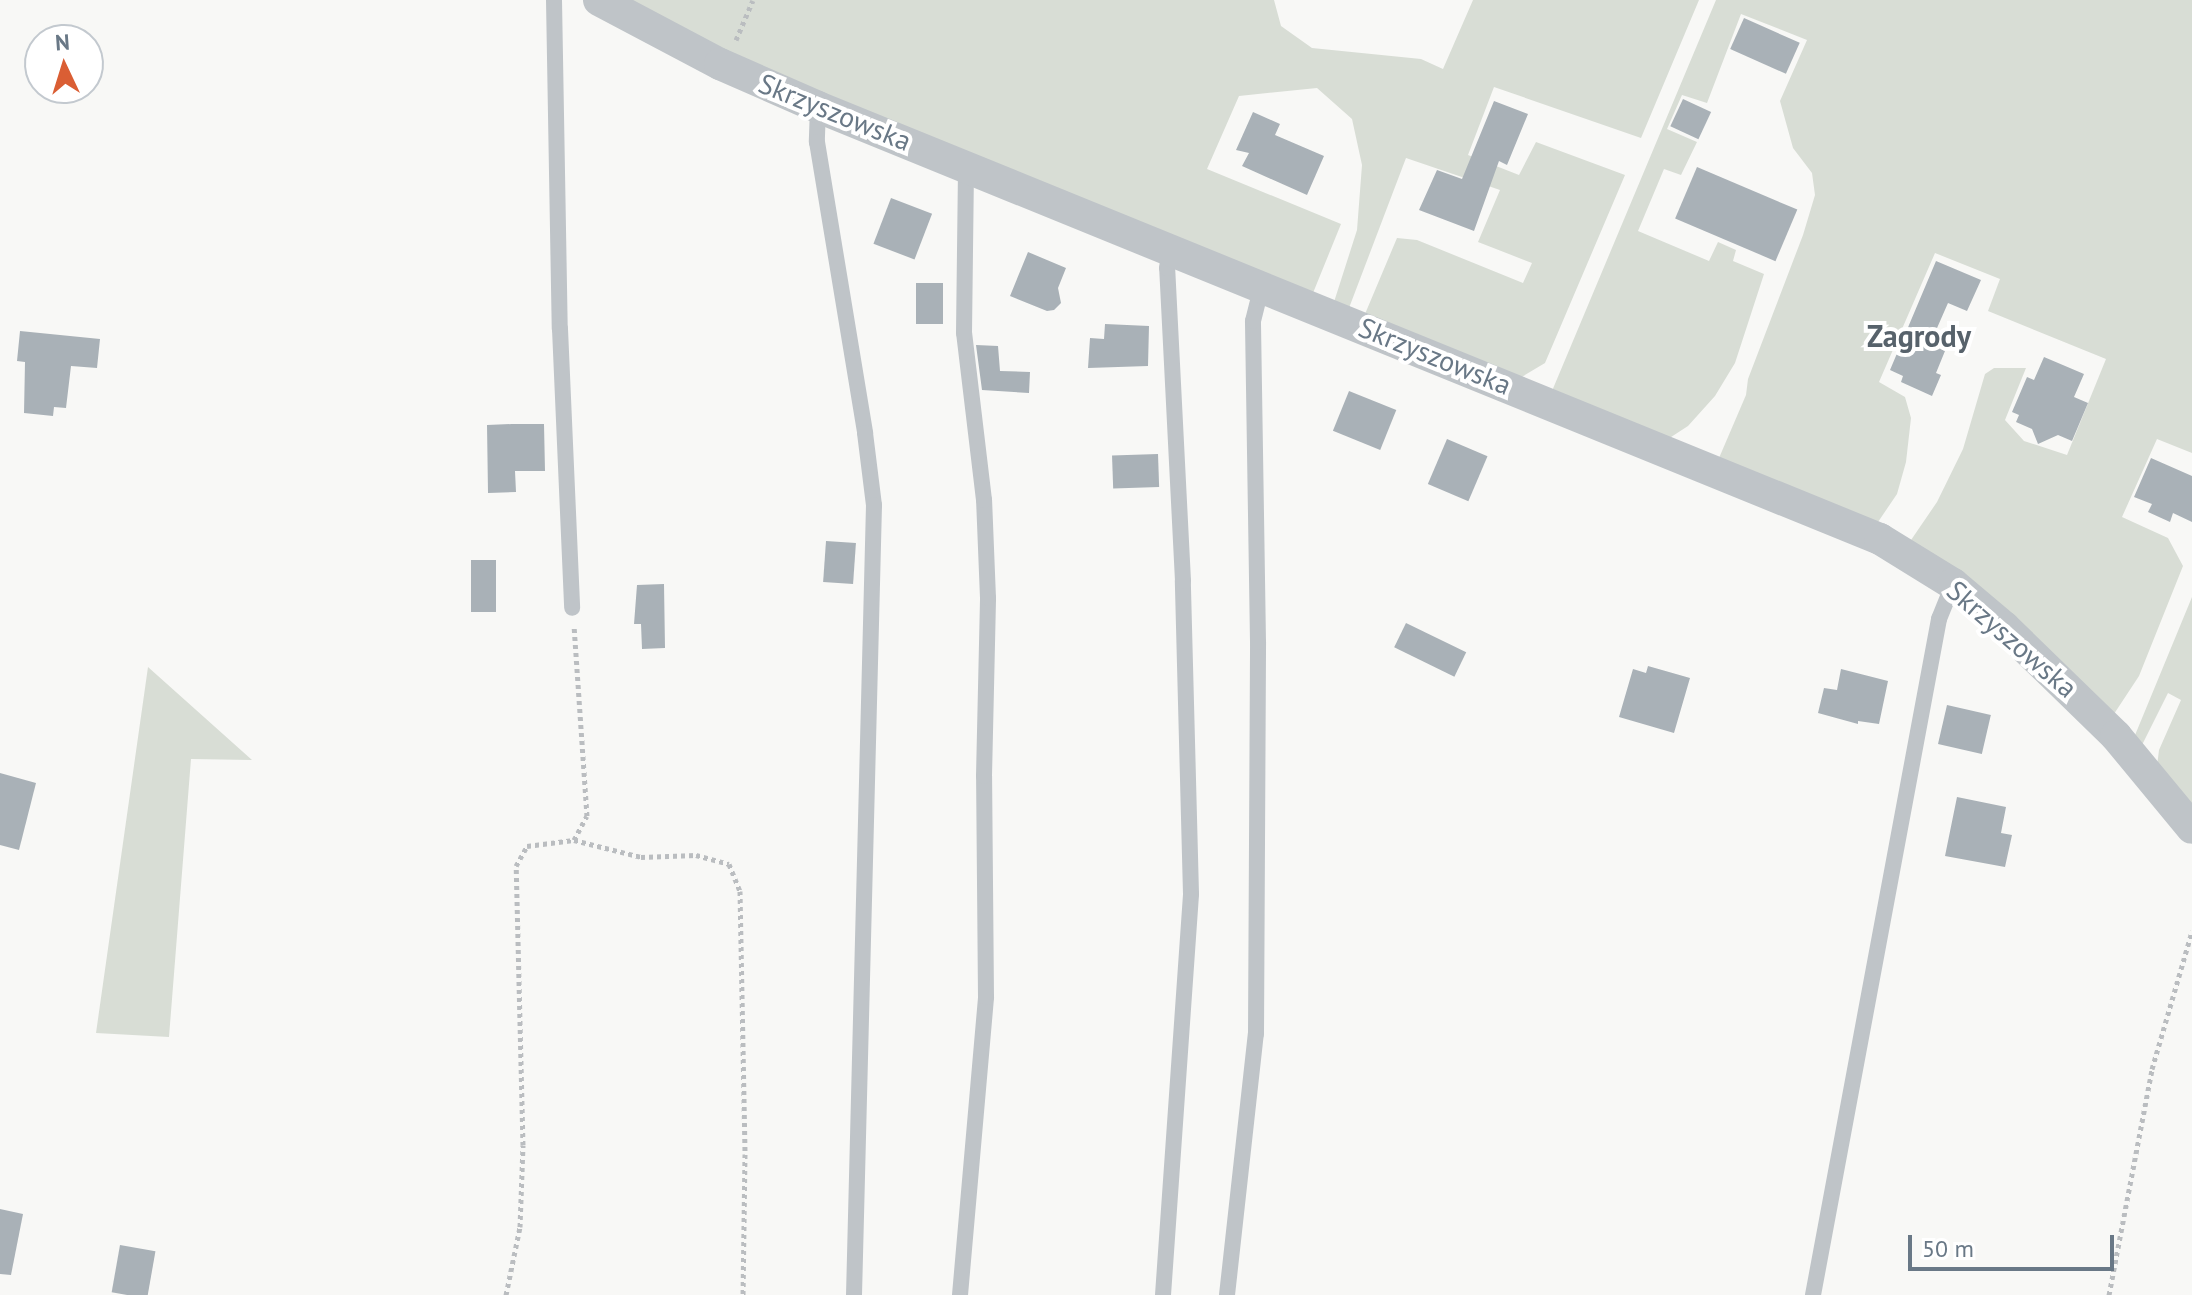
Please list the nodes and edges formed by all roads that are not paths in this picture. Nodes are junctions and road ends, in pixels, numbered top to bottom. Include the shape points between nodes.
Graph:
1 (554, 0) edge
2 (599, 0) edge
3 (818, 107) junction
4 (966, 165) junction
5 (1170, 249) junction
6 (1262, 286) junction
7 (1953, 584) junction
8 (572, 608) road end
9 (2192, 828) edge
10 (854, 1295) edge
11 (960, 1295) edge
12 (1163, 1295) edge
13 (1227, 1295) edge
14 (1813, 1295) edge

1 - 8 lane
2 - 3 street, Skrzyszowska via 720,64
3 - 4 street, Skrzyszowska
3 - 10 lane via 817,142 874,505
4 - 5 street, Skrzyszowska
4 - 11 lane via 964,333 984,500 988,598 986,997
5 - 6 street, Skrzyszowska
5 - 12 lane via 1191,894
6 - 7 street, Skrzyszowska via 1880,539
6 - 13 lane via 1253,321 1256,1034
7 - 9 street, Skrzyszowska via 2090,708
7 - 14 lane via 1939,619

